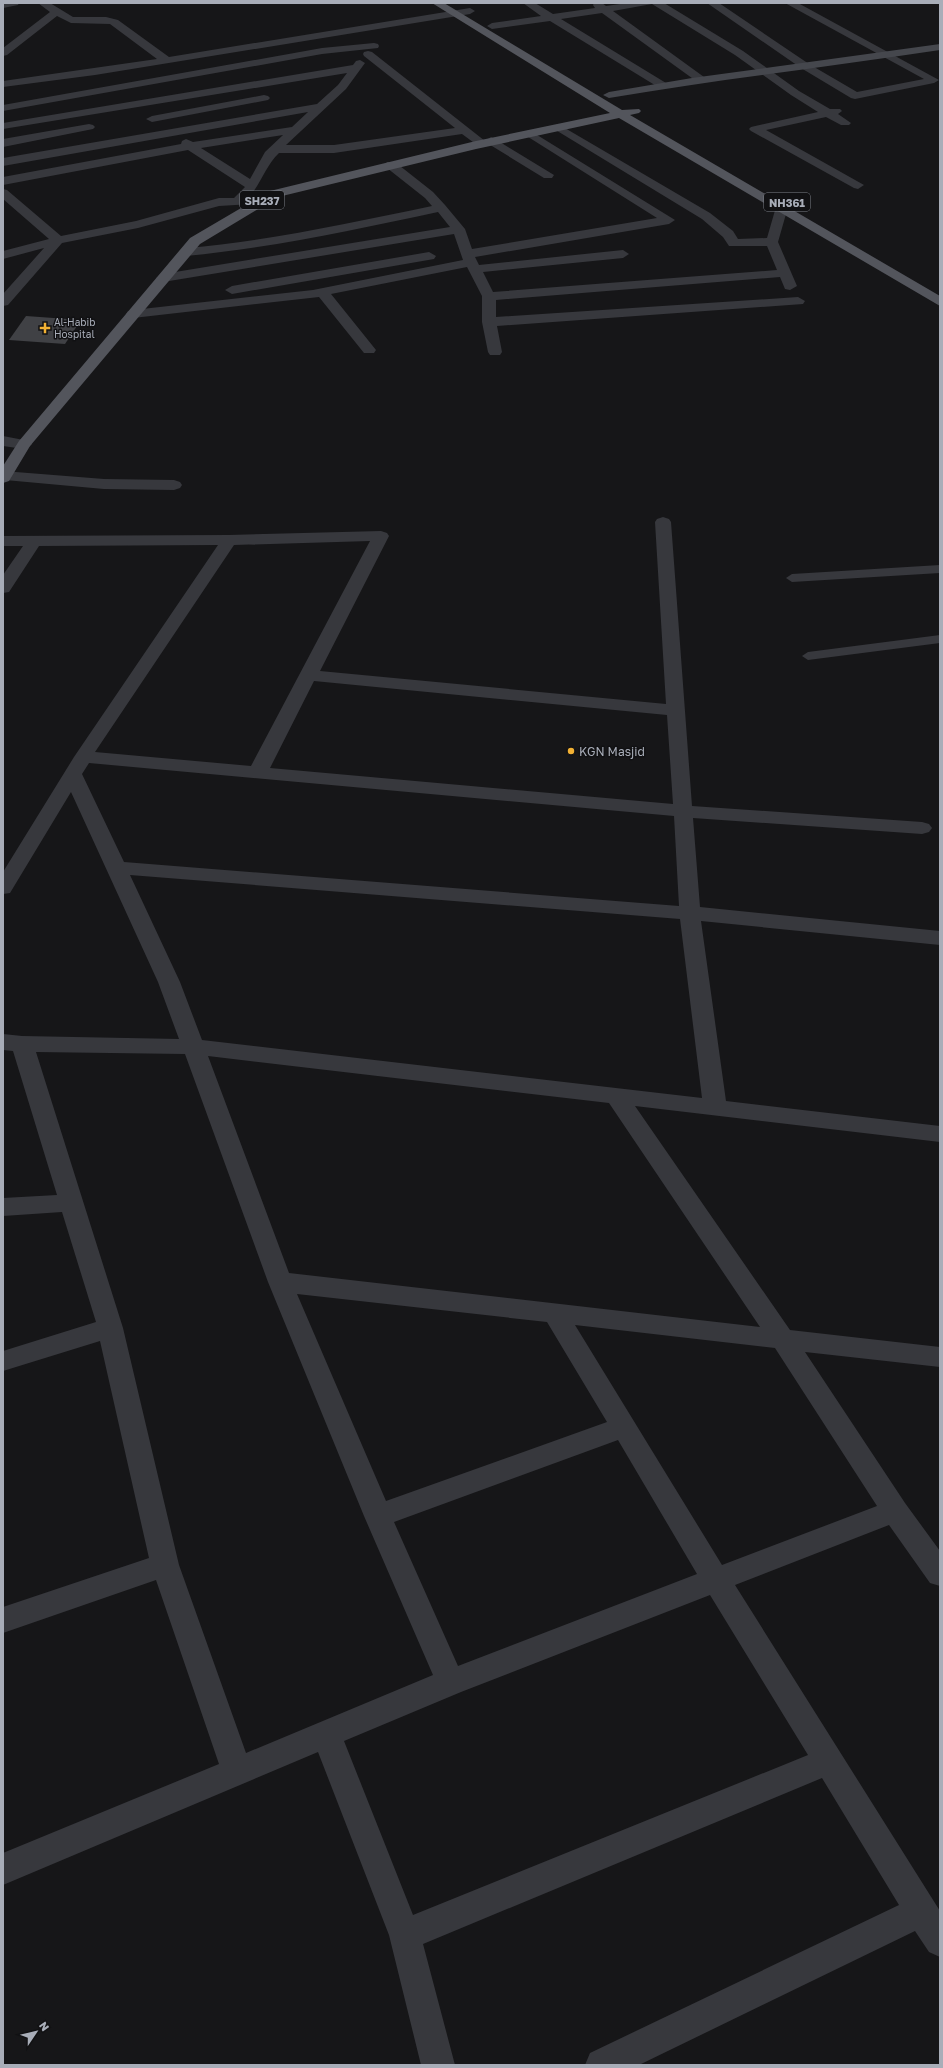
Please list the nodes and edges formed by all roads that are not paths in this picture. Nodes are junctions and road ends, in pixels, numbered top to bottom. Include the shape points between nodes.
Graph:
1 (14, 3) edge
2 (42, 3) edge
3 (437, 3) edge
4 (528, 3) edge
5 (595, 3) edge
6 (648, 3) edge
7 (657, 3) edge
8 (712, 3) edge
9 (790, 3) edge
10 (3, 5) edge
11 (455, 8) edge
12 (605, 10) junction
13 (56, 12) junction
14 (554, 18) junction
15 (391, 24) junction
16 (492, 26) junction
17 (940, 47) edge
18 (371, 50) junction
19 (3, 53) edge
20 (887, 55) junction
21 (166, 60) junction
22 (805, 66) junction
23 (356, 68) junction
24 (765, 71) junction
25 (95, 72) junction
26 (700, 79) junction
27 (3, 84) edge
28 (344, 84) junction
29 (662, 85) junction
30 (329, 86) dead end
31 (115, 88) junction
32 (609, 95) junction
33 (859, 95) junction
34 (275, 96) dead end
35 (135, 104) junction
36 (320, 107) junction
37 (3, 108) edge
38 (635, 111) junction
39 (828, 112) junction
40 (620, 114) junction
41 (148, 118) junction
42 (845, 123) dead end
43 (103, 125) dead end
44 (3, 126) edge
45 (558, 127) junction
46 (296, 130) junction
47 (464, 130) junction
48 (170, 132) junction
49 (529, 133) junction
50 (486, 142) junction
51 (3, 143) edge
52 (190, 146) junction
53 (276, 149) junction
54 (3, 162) edge
55 (391, 165) junction
56 (548, 175) dead end
57 (3, 181) edge
58 (252, 186) junction
59 (858, 186) dead end
60 (3, 194) edge
61 (262, 200) junction
62 (238, 201) junction
63 (783, 205) junction
64 (441, 208) junction
65 (459, 229) junction
66 (58, 240) junction
67 (772, 242) junction
68 (186, 252) junction
69 (623, 254) dead end
70 (3, 255) edge
71 (470, 258) junction
72 (784, 273) junction
73 (163, 278) junction
74 (940, 291) edge
75 (322, 292) junction
76 (489, 296) junction
77 (3, 302) edge
78 (940, 302) edge
79 (137, 310) junction
80 (489, 322) junction
81 (369, 350) dead end
82 (495, 352) dead end
83 (3, 441) edge
84 (24, 444) junction
85 (4, 477) edge
86 (174, 486) dead end
87 (663, 522) dead end
88 (229, 540) junction
89 (3, 541) edge
90 (34, 541) junction
91 (940, 569) edge
92 (792, 578) dead end
93 (3, 588) edge
94 (940, 639) edge
95 (808, 656) dead end
96 (308, 675) junction
97 (677, 710) junction
98 (78, 766) junction
99 (258, 772) junction
100 (684, 810) junction
101 (922, 828) dead end
102 (116, 868) junction
103 (3, 888) edge
104 (690, 913) junction
105 (940, 938) edge
106 (12, 1043) edge
107 (194, 1047) junction
108 (616, 1096) junction
109 (715, 1107) junction
110 (940, 1134) edge
111 (72, 1203) junction
112 (3, 1207) edge
113 (280, 1282) junction
114 (554, 1312) junction
115 (110, 1328) junction
116 (782, 1338) junction
117 (940, 1357) edge
118 (3, 1361) edge
119 (624, 1427) junction
120 (895, 1511) junction
121 (378, 1516) junction
122 (165, 1565) junction
123 (940, 1574) edge
124 (716, 1580) junction
125 (3, 1620) edge
126 (451, 1682) junction
127 (326, 1734) junction
128 (828, 1761) junction
129 (237, 1771) junction
130 (3, 1869) edge
131 (921, 1911) junction
132 (405, 1936) junction
133 (940, 1941) edge
134 (438, 2065) edge
135 (602, 2065) edge

1 - 10 street
2 - 13 street
3 - 11 main road
4 - 14 street
5 - 12 street
6 - 12 street
7 - 24 street
8 - 22 street
9 - 20 street
11 - 15 street
11 - 16 main road via 470,11
11 - 40 main road
12 - 14 street
12 - 26 street
13 - 19 street
13 - 21 street via 71,20 114,22
14 - 16 street
14 - 29 street
15 - 18 street
15 - 21 street
16 - 32 main road
17 - 20 main road
18 - 23 street
18 - 31 street via 322,51
18 - 47 street
20 - 22 main road
20 - 33 street via 934,80
21 - 25 street
22 - 24 main road
22 - 33 street via 855,96
23 - 28 street
23 - 35 street
24 - 26 main road
24 - 39 street
25 - 27 street
25 - 31 street
26 - 29 main road
28 - 30 street
28 - 36 street
29 - 32 main road
31 - 35 street
31 - 37 street
32 - 38 main road
33 - 39 street via 851,108
34 - 41 street
35 - 41 street
35 - 44 street
36 - 46 street
36 - 48 street
38 - 40 main road, SH237
38 - 63 main road, NH361
39 - 42 street
39 - 59 street via 755,129
40 - 45 main road, SH237
40 - 63 main road
41 - 48 street
43 - 51 street
45 - 49 main road, SH237
45 - 67 street via 706,216 728,234 734,243
46 - 52 street
46 - 53 street
47 - 50 street
47 - 53 street via 334,148
48 - 52 street
48 - 54 street
49 - 50 main road, SH237
49 - 71 street via 669,220
50 - 55 main road, SH237
50 - 56 street
52 - 57 street
52 - 58 street
53 - 58 street via 269,155
55 - 61 main road, SH237 via 274,194
55 - 64 street via 429,195
58 - 62 street
60 - 66 street via 15,211
61 - 62 street
61 - 68 main road, SH237 via 195,240
62 - 66 street via 219,202 138,224
63 - 67 street
63 - 74 main road, NH361
63 - 78 main road
64 - 65 street
64 - 68 street via 297,238 233,249
65 - 71 street
65 - 73 street
66 - 70 street
66 - 77 street
67 - 72 street
68 - 73 main road, SH237
69 - 71 street
71 - 75 street
71 - 76 street
71 - 79 street via 446,253
72 - 76 street
72 - 80 street via 792,294 798,301
73 - 79 main road, SH237
75 - 79 street
75 - 81 street
76 - 80 street
79 - 84 main road, SH237
80 - 82 street
83 - 84 street
84 - 85 main road, SH237
85 - 86 street
87 - 97 street
88 - 90 street
88 - 96 street via 381,536
88 - 98 street
89 - 90 street
90 - 93 street
91 - 92 lane
94 - 95 lane
96 - 97 street
96 - 99 street
97 - 100 street
98 - 99 street
98 - 102 street
98 - 103 street
99 - 100 street
100 - 101 street
100 - 104 street
102 - 104 street
102 - 107 street via 169,982
104 - 105 street
104 - 109 street
106 - 107 street
106 - 111 street
107 - 108 street
107 - 113 street
108 - 109 street
108 - 116 street
109 - 110 street
111 - 112 street
111 - 115 street
113 - 114 street
113 - 121 street
114 - 116 street
114 - 119 street
115 - 118 street
115 - 122 street
116 - 117 street
116 - 120 street
119 - 121 street
119 - 124 street
120 - 123 street
120 - 124 street
121 - 126 street
122 - 125 street
122 - 129 street
124 - 126 street
124 - 128 street
126 - 127 street
127 - 129 street
127 - 132 street
128 - 131 street
128 - 132 street
129 - 130 street
131 - 133 street
131 - 135 street
132 - 134 street

